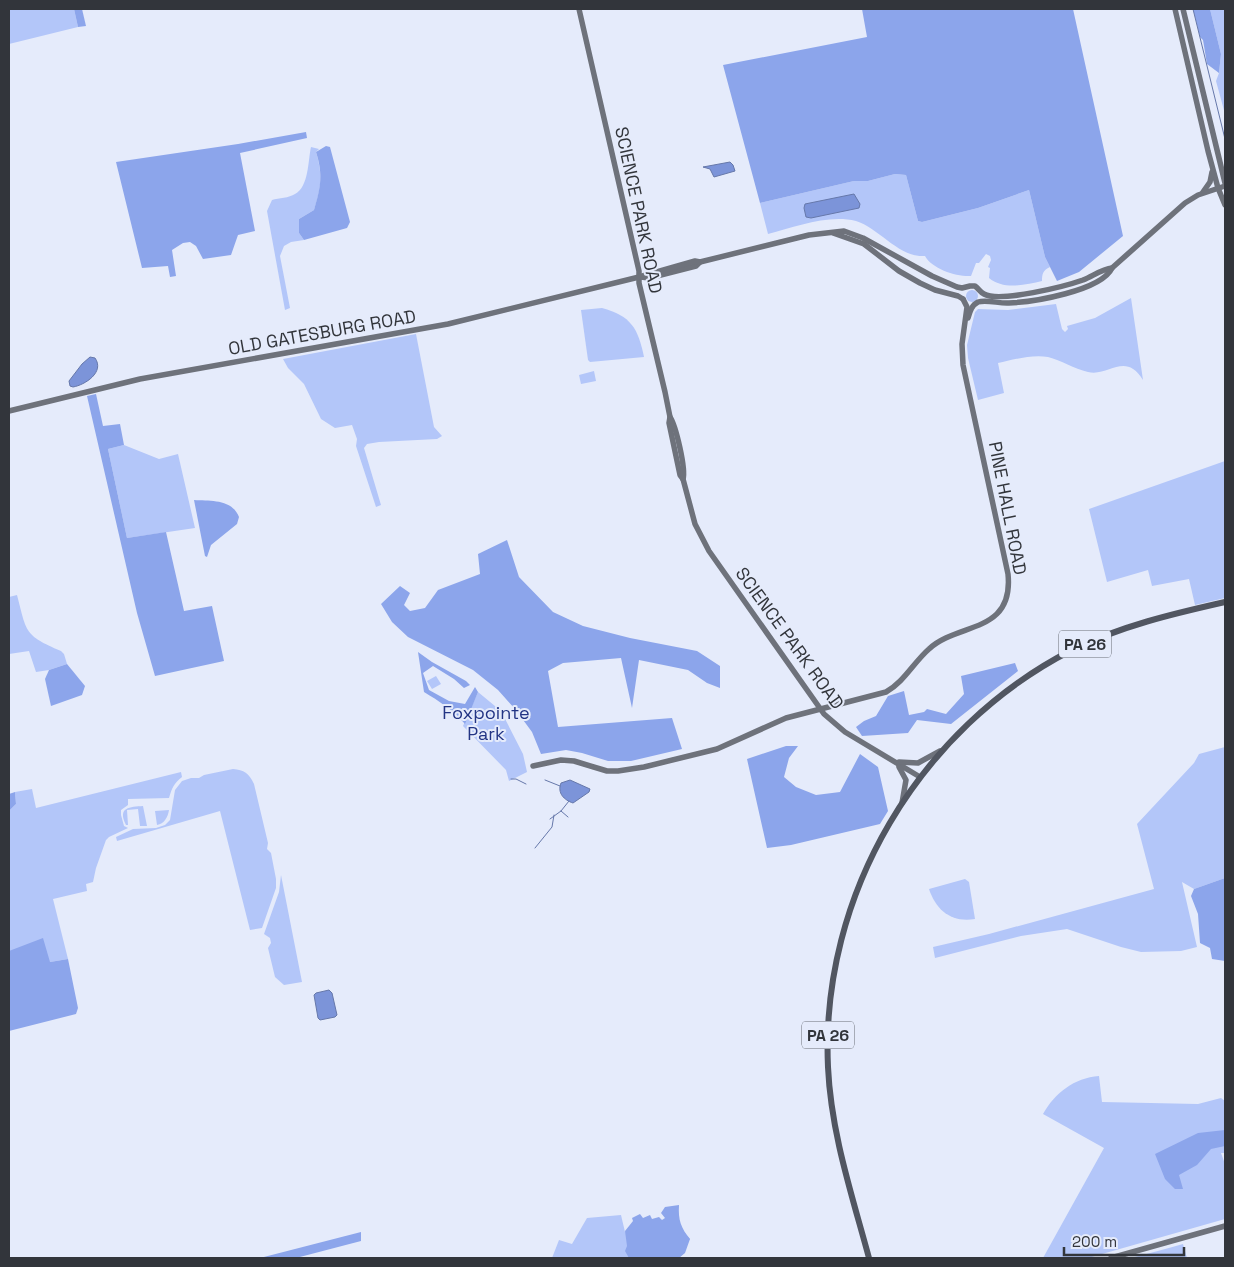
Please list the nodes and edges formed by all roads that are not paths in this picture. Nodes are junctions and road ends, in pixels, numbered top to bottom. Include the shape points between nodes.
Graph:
1 (579, 9) edge
2 (1175, 9) edge
3 (1183, 9) edge
4 (1212, 165) junction
5 (1225, 185) edge
6 (1218, 188) junction
7 (1198, 195) junction
8 (1225, 205) edge
9 (831, 232) junction
10 (1112, 268) junction
11 (639, 277) junction
12 (968, 287) junction
13 (980, 290) junction
14 (964, 300) junction
15 (977, 303) junction
16 (966, 322) junction
17 (9, 410) edge
18 (1225, 602) edge
19 (820, 709) junction
20 (940, 752) junction
21 (892, 760) junction
22 (533, 766) dead end
23 (920, 777) junction
24 (902, 803) junction
25 (1225, 1226) edge
26 (868, 1258) edge
27 (1111, 1258) edge

1 - 11 street, SCIENCE PARK ROAD
2 - 4 street
3 - 5 street
4 - 6 street
4 - 7 street via 1210,182
5 - 6 street, OLD GATESBURG ROAD
6 - 7 street, OLD GATESBURG ROAD
6 - 8 street
7 - 10 street, OLD GATESBURG ROAD via 1179,207
9 - 11 street, OLD GATESBURG ROAD via 809,234
9 - 12 street, OLD GATESBURG ROAD via 844,231 858,236 932,276 957,287
9 - 14 street, OLD GATESBURG ROAD via 856,239 920,283
10 - 13 street, OLD GATESBURG ROAD via 1038,292 994,296
10 - 15 street, OLD GATESBURG ROAD via 1094,282 1057,296 1018,303
11 - 17 street, OLD GATESBURG ROAD via 448,324 140,379
11 - 19 street, SCIENCE PARK ROAD via 680,475 692,516 704,543
12 - 13 street, OLD GATESBURG ROAD via 975,286
12 - 14 street, PINE HALL ROAD via 963,293
13 - 15 street, PINE HALL ROAD via 981,298
14 - 15 street, OLD GATESBURG ROAD via 970,304
14 - 16 street, PINE HALL ROAD
15 - 16 street, PINE HALL ROAD via 972,306
16 - 19 street, PINE HALL ROAD via 962,340 963,365 1008,574 1006,598 998,612 986,622 930,648 890,690
18 - 20 main road, PA 26 via 1134,624 1063,655 996,698
19 - 21 street, SCIENCE PARK ROAD via 844,732
19 - 22 street, PINE HALL ROAD via 779,720 717,749 629,770 608,771 567,760
20 - 21 street via 914,764
20 - 23 main road, PA 26
21 - 23 street, SCIENCE PARK ROAD
21 - 24 street via 905,776
23 - 24 main road, PA 26
24 - 26 main road, PA 26 via 877,844 853,900 838,952 828,1020 832,1113
25 - 27 street

